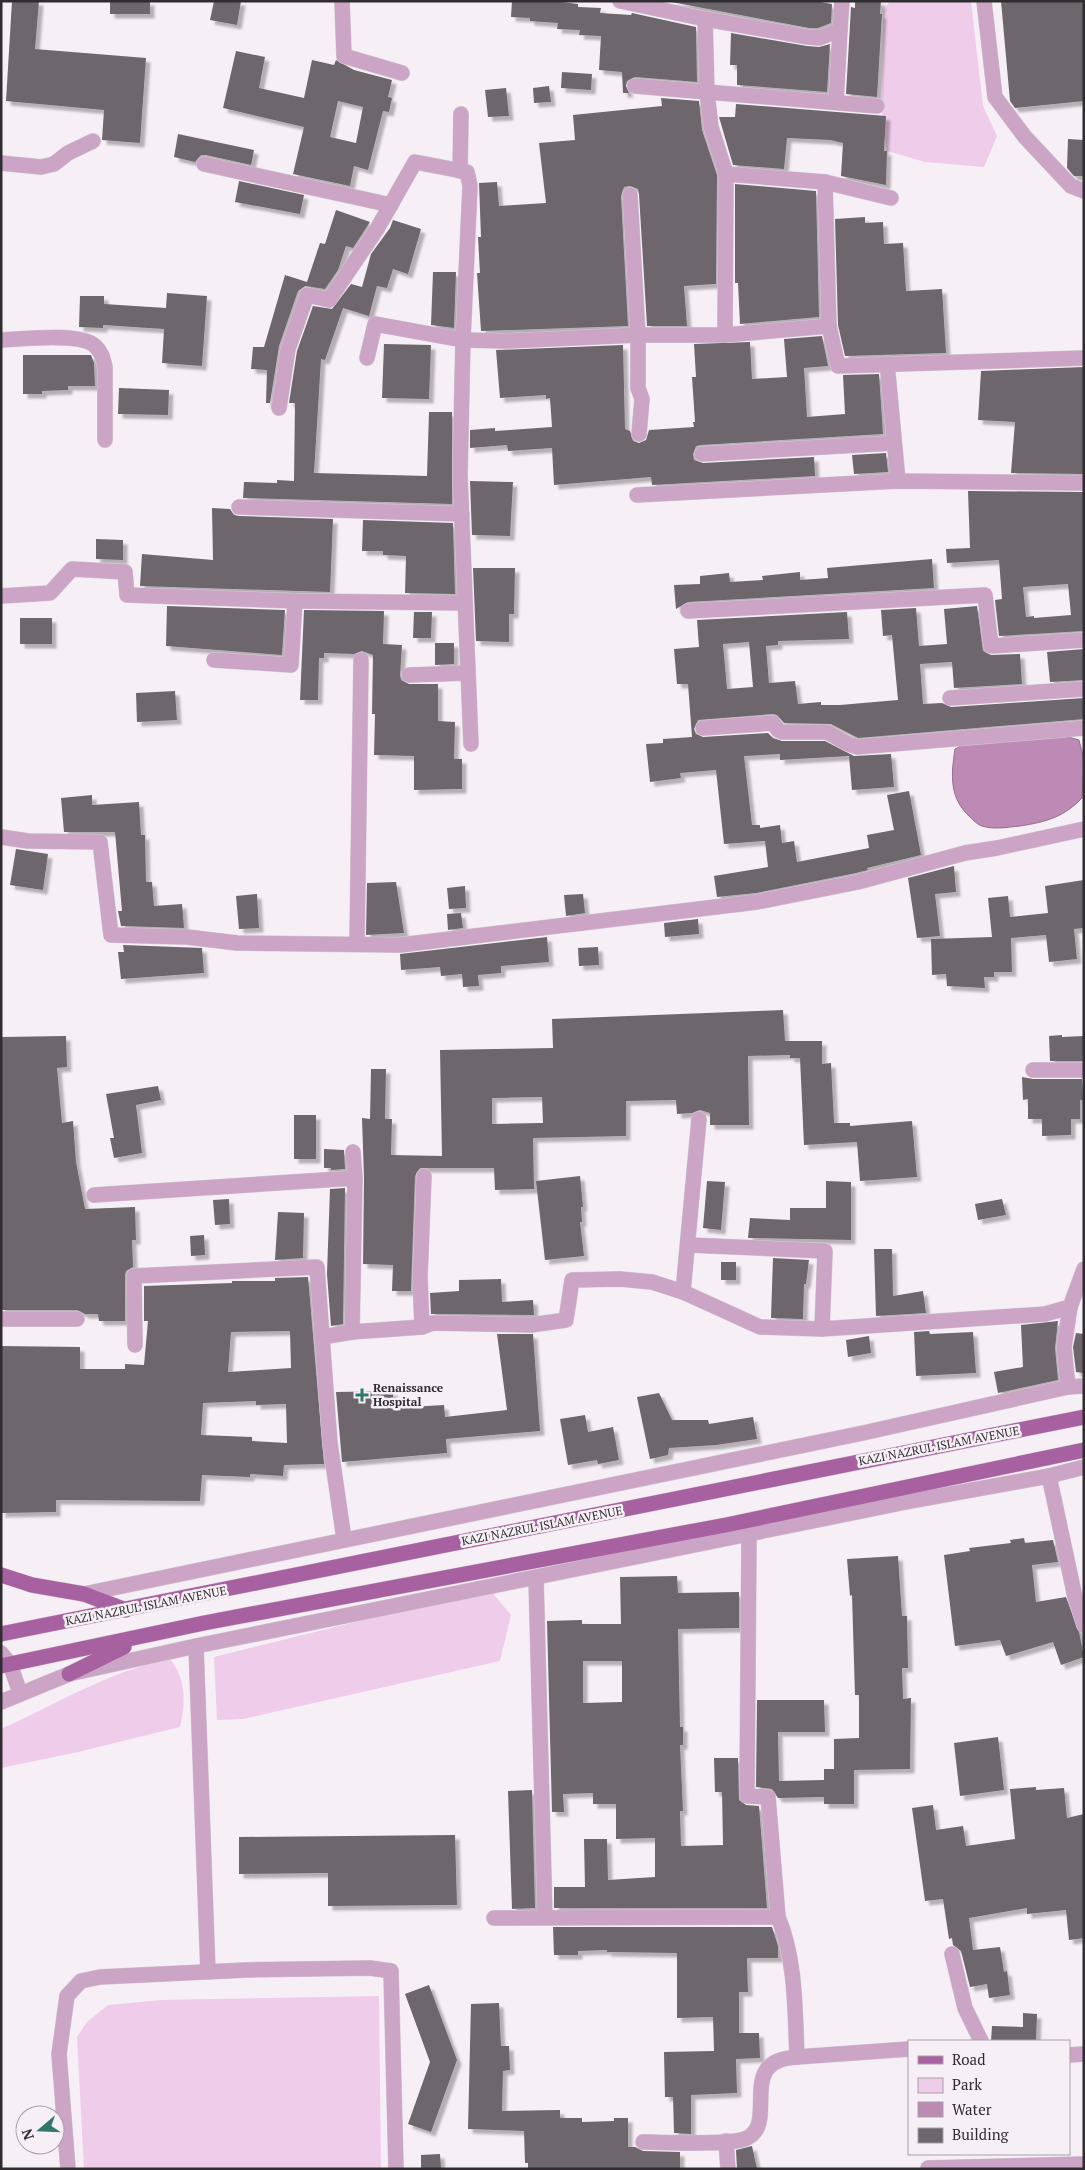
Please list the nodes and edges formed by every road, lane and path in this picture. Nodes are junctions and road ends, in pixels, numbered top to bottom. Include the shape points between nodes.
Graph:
1 (342, 1) edge
2 (620, 1) edge
3 (842, 1) edge
4 (984, 1) edge
5 (704, 19) junction
6 (840, 30) junction
7 (402, 73) dead end
8 (635, 86) dead end
9 (707, 92) junction
10 (836, 102) junction
11 (877, 106) dead end
12 (462, 114) dead end
13 (93, 142) dead end
14 (1, 163) edge
15 (204, 164) dead end
16 (460, 171) junction
17 (726, 174) junction
18 (825, 182) junction
19 (1084, 191) edge
20 (630, 195) dead end
21 (890, 198) dead end
22 (391, 205) junction
23 (829, 326) junction
24 (726, 334) junction
25 (638, 335) junction
26 (1, 340) edge
27 (463, 340) junction
28 (367, 358) dead end
29 (1084, 358) edge
30 (887, 363) junction
31 (279, 408) dead end
32 (639, 434) dead end
33 (106, 440) dead end
34 (894, 443) junction
35 (702, 454) dead end
36 (898, 481) junction
37 (1084, 483) edge
38 (637, 495) dead end
39 (239, 507) dead end
40 (462, 514) junction
41 (1, 596) edge
42 (295, 601) junction
43 (465, 603) junction
44 (688, 612) dead end
45 (1084, 640) edge
46 (214, 660) dead end
47 (361, 660) dead end
48 (467, 673) junction
49 (409, 675) dead end
50 (1084, 689) edge
51 (950, 698) dead end
52 (702, 728) dead end
53 (1084, 728) edge
54 (471, 744) dead end
55 (1084, 829) edge
56 (1, 837) edge
57 (357, 943) junction
58 (1033, 1070) dead end
59 (1084, 1070) edge
60 (699, 1119) dead end
61 (353, 1152) dead end
62 (424, 1176) dead end
63 (355, 1178) junction
64 (94, 1195) dead end
65 (689, 1245) junction
66 (1084, 1269) edge
67 (683, 1292) junction
68 (1070, 1307) junction
69 (1, 1319) edge
70 (77, 1319) dead end
71 (422, 1327) junction
72 (822, 1329) junction
73 (352, 1332) junction
74 (322, 1337) junction
75 (135, 1345) dead end
76 (1076, 1386) edge
77 (1084, 1417) edge
78 (1084, 1450) edge
79 (1084, 1467) edge
80 (1049, 1476) junction
81 (749, 1535) junction
82 (344, 1539) junction
83 (1, 1575) edge
84 (536, 1578) junction
85 (84, 1594) junction
86 (127, 1610) junction
87 (1084, 1625) edge
88 (1, 1634) edge
89 (144, 1637) junction
90 (196, 1646) junction
91 (4, 1661) edge
92 (69, 1674) junction
93 (20, 1694) junction
94 (1, 1702) edge
95 (546, 1917) junction
96 (778, 1917) junction
97 (494, 1918) dead end
98 (952, 1954) dead end
99 (208, 1972) junction
100 (981, 2040) edge
101 (908, 2049) edge
102 (1084, 2054) edge
103 (1070, 2055) edge
104 (797, 2057) junction
105 (726, 2141) junction
106 (643, 2142) dead end
107 (1084, 2164) edge
108 (928, 2168) edge
109 (68, 2169) edge
110 (396, 2169) edge
111 (728, 2169) edge

1 - 7 street via 344,56
2 - 5 street
3 - 6 street
4 - 19 street via 995,97 1025,137 1064,179
5 - 6 street via 808,38 819,38
5 - 9 street
6 - 10 street
8 - 9 street
9 - 10 street
9 - 17 street via 711,127
10 - 11 street
12 - 16 street
13 - 14 street via 68,153 54,164
15 - 22 street
16 - 22 street via 415,162
16 - 27 street via 467,172 470,186
17 - 18 street
17 - 24 street
18 - 21 street
18 - 23 street
20 - 25 street
22 - 31 street via 329,300 307,295 288,349
23 - 24 street
23 - 30 street via 838,366
24 - 25 street
25 - 27 street
25 - 32 street via 638,388 642,399
26 - 33 street via 80,339 94,345 103,356 106,367
27 - 28 street via 374,324
27 - 40 street
29 - 30 street
30 - 34 street
34 - 35 street
34 - 36 street
36 - 37 street
36 - 38 street
39 - 40 street
40 - 43 street
41 - 42 street via 50,593 72,569 125,572 127,594
42 - 43 street
42 - 46 street via 291,665
43 - 48 street
44 - 45 street via 985,596 990,646
47 - 57 street
48 - 49 street
48 - 54 street
50 - 51 street
52 - 53 street via 773,723 782,732 827,732 857,747
55 - 57 street via 965,853 858,882 757,902 400,945
56 - 57 street via 28,841 100,842 111,935 187,937 237,943
58 - 59 street
60 - 65 street
61 - 63 street
62 - 71 street via 420,1277
63 - 64 street
63 - 73 street
65 - 67 street
65 - 72 street via 825,1251
66 - 68 street
67 - 71 street via 652,1282 572,1280 566,1320 531,1325 433,1323
67 - 72 street via 760,1327
68 - 72 street via 1045,1314
68 - 76 street via 1064,1347
69 - 70 street
71 - 73 street
73 - 74 street
74 - 75 street via 317,1267 134,1276
74 - 82 street via 330,1443
76 - 82 street
77 - 86 main road, KAZI NAZRUL ISLAM AVENUE
78 - 89 main road via 726,1525
79 - 80 street
80 - 81 street
80 - 87 street
81 - 84 street
81 - 96 street via 747,1796 768,1797
82 - 85 street
83 - 85 main road via 32,1586
84 - 90 street
84 - 95 street
85 - 86 main road
86 - 88 main road, KAZI NAZRUL ISLAM AVENUE
89 - 91 main road
89 - 92 main road
90 - 92 street
90 - 99 street
91 - 93 street
92 - 93 street
93 - 94 street
95 - 96 street
95 - 97 street
96 - 104 street via 789,1961
98 - 100 street via 965,2008
99 - 109 street via 100,1977 81,1981 67,1996 59,2054
99 - 110 street via 370,1968 391,1971
101 - 104 street
102 - 103 street
104 - 105 street via 778,2061 762,2078 756,2131 747,2138
105 - 106 street
105 - 111 street
107 - 108 street

